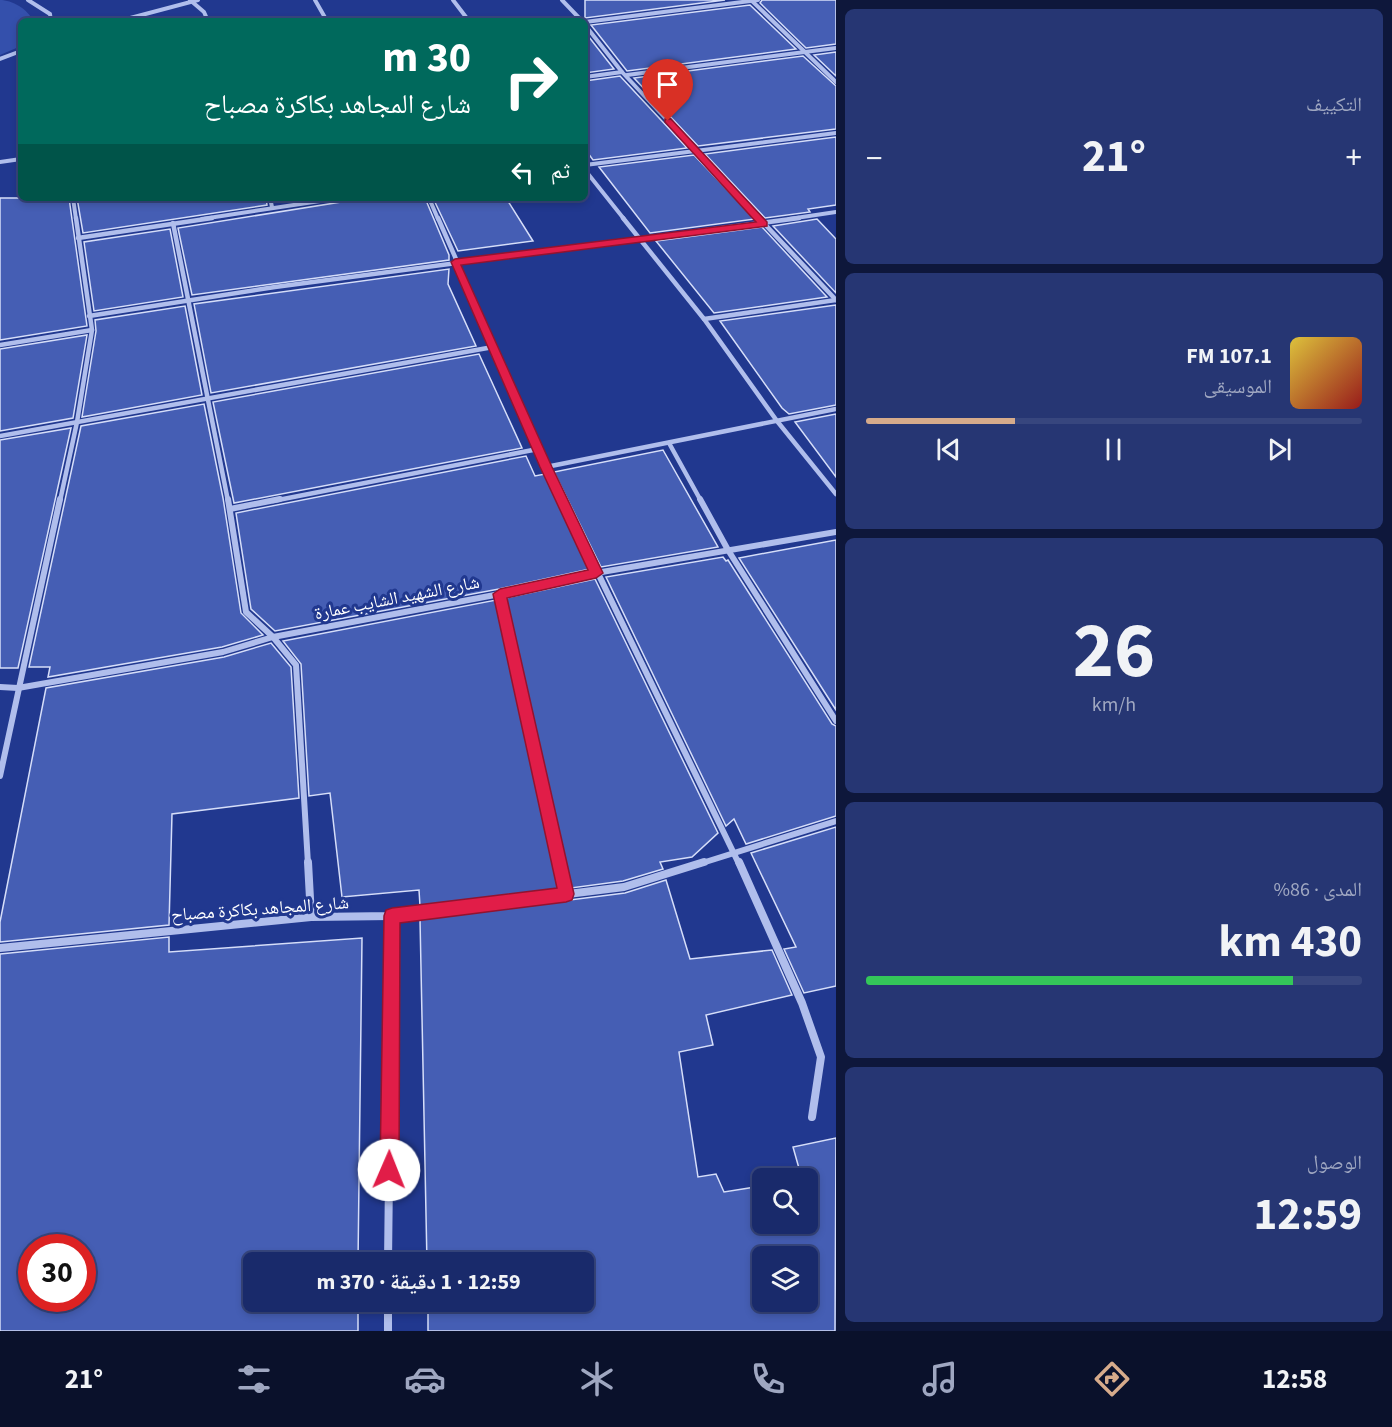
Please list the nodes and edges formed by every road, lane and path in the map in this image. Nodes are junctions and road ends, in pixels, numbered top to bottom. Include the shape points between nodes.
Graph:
1 (28, 0) edge
2 (198, 0) edge
3 (315, 0) edge
4 (453, 0) edge
5 (562, 0) edge
6 (751, 0) edge
7 (758, 0) edge
8 (190, 1) edge
9 (51, 18) edge
10 (130, 18) edge
11 (207, 18) edge
12 (325, 18) edge
13 (467, 18) edge
14 (579, 18) edge
15 (588, 22) edge
16 (588, 28) edge
17 (836, 48) edge
18 (803, 51) junction
19 (18, 52) edge
20 (0, 59) edge
21 (622, 72) junction
22 (627, 75) junction
23 (588, 77) edge
24 (836, 82) edge
25 (836, 132) edge
26 (695, 151) junction
27 (18, 159) edge
28 (0, 162) edge
29 (588, 165) edge
30 (588, 174) edge
31 (73, 201) edge
32 (271, 201) edge
33 (317, 201) edge
34 (430, 201) edge
35 (272, 207) junction
36 (836, 212) edge
37 (173, 223) junction
38 (763, 224) junction
39 (78, 238) junction
40 (643, 240) junction
41 (455, 262) junction
42 (188, 298) junction
43 (835, 300) edge
44 (90, 316) junction
45 (704, 319) junction
46 (92, 330) junction
47 (0, 345) edge
48 (493, 347) junction
49 (207, 397) junction
50 (836, 409) edge
51 (777, 421) junction
52 (77, 422) junction
53 (0, 436) edge
54 (669, 443) junction
55 (538, 449) junction
56 (546, 467) junction
57 (836, 494) edge
58 (230, 509) junction
59 (836, 532) edge
60 (728, 550) junction
61 (596, 573) junction
62 (500, 594) junction
63 (273, 637) junction
64 (0, 687) edge
65 (18, 687) junction
66 (836, 721) edge
67 (0, 776) edge
68 (836, 821) edge
69 (734, 852) junction
70 (566, 894) junction
71 (392, 916) junction
72 (311, 917) junction
73 (0, 948) edge
74 (812, 1117) dead end
75 (388, 1252) edge
76 (388, 1312) edge
77 (388, 1331) edge

1 - 9 street
2 - 8 street
3 - 12 street
4 - 13 street
5 - 14 street
6 - 7 street
6 - 15 street
6 - 18 street
8 - 10 street
8 - 11 street
16 - 21 street
17 - 18 street
18 - 22 street
18 - 24 street
19 - 20 street
21 - 22 street
21 - 23 street
22 - 26 street
25 - 26 street
26 - 29 street
26 - 38 street
27 - 28 street
30 - 40 street
31 - 39 street
32 - 35 street
33 - 35 street
34 - 41 street
35 - 37 street
36 - 38 street
37 - 39 street
37 - 42 street
38 - 40 street
38 - 43 street
39 - 44 street
40 - 41 street
40 - 45 street
41 - 42 street
41 - 48 street
42 - 44 street
42 - 49 street
43 - 45 street
44 - 46 street
45 - 51 street
46 - 47 street
46 - 52 street
48 - 49 street
48 - 55 street
49 - 52 street
49 - 58 street
50 - 51 street
51 - 54 street
51 - 57 street
52 - 53 street
52 - 65 street
54 - 56 street
54 - 60 street
55 - 56 street
55 - 58 street
56 - 61 street
58 - 63 street via 246,612
59 - 60 street, شارع الشهيد الشايب عمارة
60 - 61 street, شارع الشهيد الشايب عمارة
60 - 66 street
61 - 62 street, شارع الشهيد الشايب عمارة
61 - 69 street
62 - 63 street, شارع الشهيد الشايب عمارة
62 - 70 street
63 - 65 street, شارع الشهيد الشايب عمارة via 223,652
63 - 72 street via 296,665
64 - 65 street, شارع الشهيد الشايب عمارة
65 - 67 street
68 - 69 street, شارع المجاهد بكاكرة مصباح
69 - 70 street, شارع المجاهد بكاكرة مصباح via 624,886
69 - 74 street via 802,1003 821,1057
70 - 71 street, شارع المجاهد بكاكرة مصباح
71 - 72 street, شارع المجاهد بكاكرة مصباح
71 - 75 street
72 - 73 street, شارع المجاهد بكاكرة مصباح
76 - 77 street

